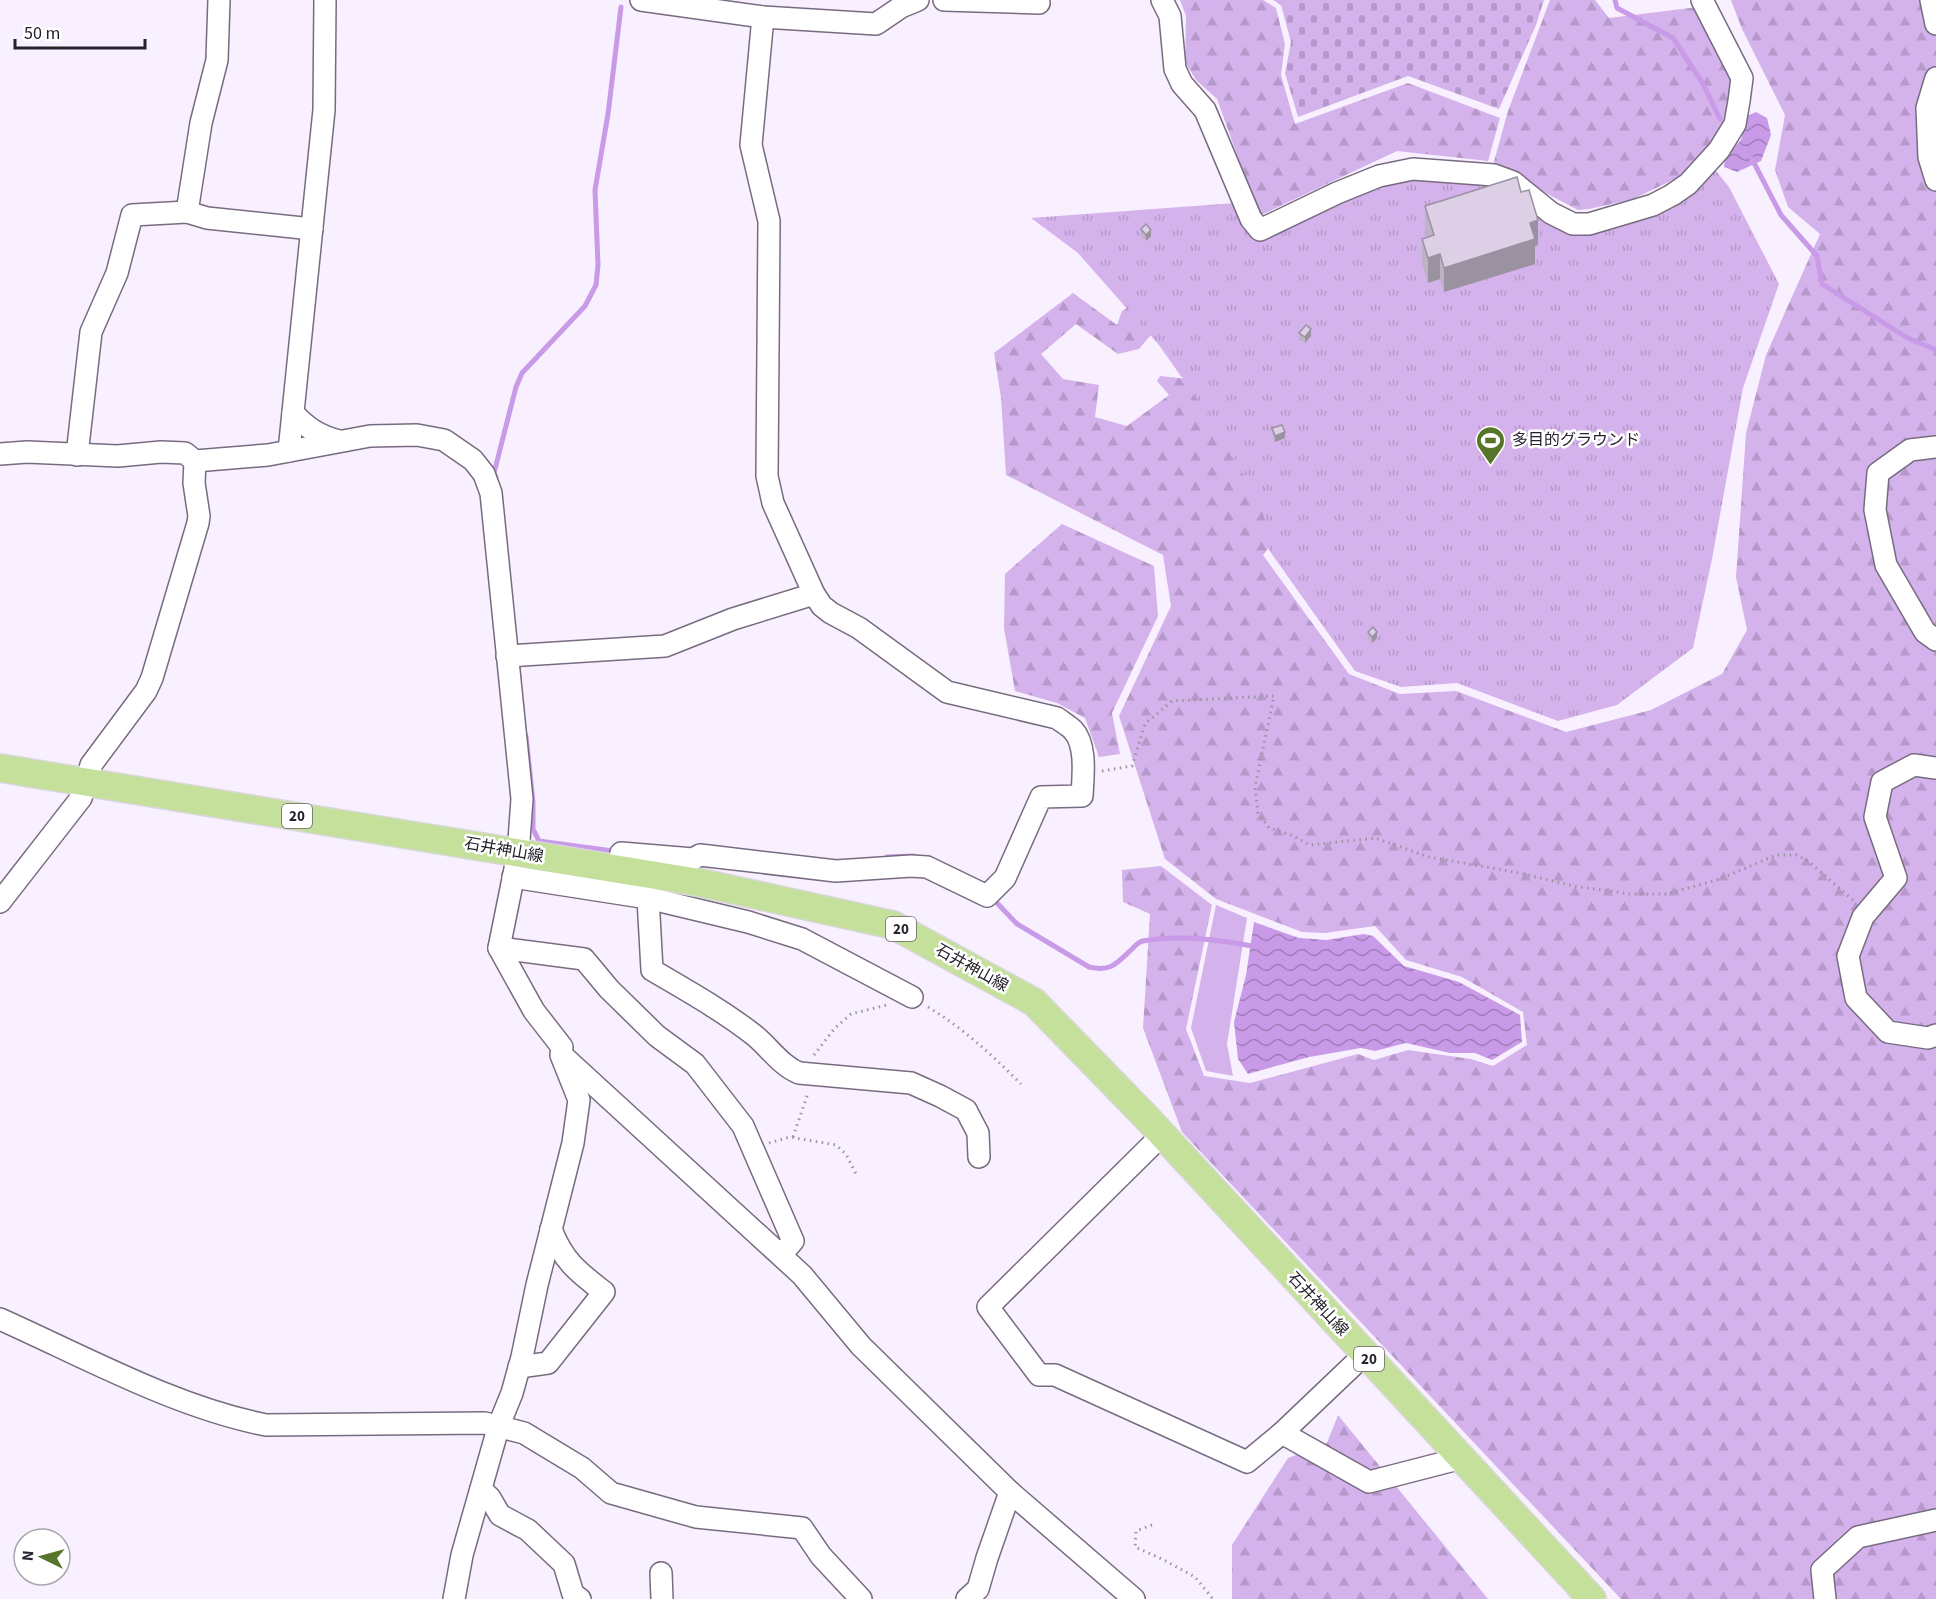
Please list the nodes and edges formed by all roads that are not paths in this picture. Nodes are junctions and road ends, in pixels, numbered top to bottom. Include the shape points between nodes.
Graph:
1 (219, 0) edge
2 (325, 0) edge
3 (641, 0) edge
4 (918, 0) edge
5 (944, 0) edge
6 (1162, 0) edge
7 (1702, 0) edge
8 (1931, 0) edge
9 (1039, 3) dead end
10 (763, 17) junction
11 (1936, 24) edge
12 (1936, 78) edge
13 (1936, 180) edge
14 (187, 212) junction
15 (312, 229) junction
16 (293, 413) junction
17 (339, 442) junction
18 (1936, 447) edge
19 (289, 451) junction
20 (0, 454) edge
21 (78, 454) junction
22 (195, 461) junction
23 (814, 594) junction
24 (1936, 640) edge
25 (512, 655) junction
26 (0, 768) edge
27 (1936, 768) edge
28 (87, 782) junction
29 (516, 865) junction
30 (618, 869) junction
31 (648, 898) junction
32 (0, 902) edge
33 (498, 948) junction
34 (912, 997) road end
35 (1936, 1035) edge
36 (561, 1055) junction
37 (1162, 1135) junction
38 (979, 1157) dead end
39 (551, 1229) junction
40 (781, 1256) junction
41 (0, 1319) edge
42 (1365, 1354) junction
43 (519, 1367) junction
44 (499, 1425) junction
45 (1282, 1433) junction
46 (1462, 1458) junction
47 (481, 1490) junction
48 (1010, 1492) junction
49 (1936, 1520) edge
50 (661, 1573) dead end
51 (454, 1599) edge
52 (580, 1599) edge
53 (662, 1599) edge
54 (861, 1599) edge
55 (967, 1599) edge
56 (1134, 1599) edge
57 (1592, 1599) edge
58 (1825, 1599) edge

1 - 14 street via 217,60 201,123
2 - 15 street via 324,110
3 - 10 street
4 - 10 street via 876,24
5 - 9 street
6 - 7 street via 1170,16 1174,69 1205,110 1251,219 1260,230 1379,176 1413,169 1494,175 1513,182 1551,213 1573,224 1589,224 1653,205 1688,184 1719,150 1735,124 1742,78
8 - 11 street
10 - 23 street via 751,145 769,221 767,476 773,502
12 - 13 street via 1927,108 1929,157
14 - 15 street via 207,218
14 - 21 street via 132,215 110,294 91,332
15 - 16 street
16 - 17 street via 306,427
16 - 19 street
17 - 19 street
17 - 25 street via 370,436 417,435 444,440 473,460 491,493
18 - 24 street via 1910,450 1878,473 1875,510 1886,565 1925,632
19 - 22 street
20 - 21 street
21 - 22 street via 185,453
22 - 28 street via 198,523 152,678 91,765
23 - 25 street via 733,619 665,646
23 - 30 street via 831,613 859,628 947,692 1057,718 1072,729 1080,740 1082,796 1041,797 1005,878 987,896 927,867 836,870 700,855 693,860 621,853
25 - 29 street via 522,799
26 - 28 main road, 石井神山線 / 20
27 - 35 street via 1914,765 1882,782 1875,817 1896,878 1863,917 1848,956 1856,998 1888,1032 1928,1038
28 - 29 main road, 石井神山線 / 20
28 - 32 street via 81,798
29 - 30 main road, 石井神山線 / 20
29 - 31 street
29 - 33 street
30 - 37 main road, 石井神山線 / 20 via 893,925 1034,1002
31 - 34 street via 802,939
31 - 38 street via 652,970 754,1036 804,1081 911,1083 966,1110 978,1133
33 - 36 street via 534,1011 562,1047
33 - 40 street via 584,960 657,1036 695,1064 743,1126 753,1148 793,1241
36 - 39 street via 579,1100 573,1143
36 - 40 street
37 - 42 main road, 石井神山線 / 20
37 - 45 street via 988,1307 1039,1375 1055,1375 1247,1462
39 - 43 street
39 - 43 street via 559,1250 578,1272 604,1292 548,1363
40 - 48 street via 802,1275 861,1346
41 - 44 street via 161,1392 233,1418 266,1425
42 - 45 street
42 - 46 main road, 石井神山線 / 20
43 - 44 street
44 - 47 street
44 - 54 street via 524,1433 582,1468 611,1493 696,1517 802,1528 821,1556
45 - 46 street via 1369,1482
46 - 57 main road, 石井神山線 / 20
47 - 51 street
47 - 52 street via 500,1515 528,1530 564,1564 573,1594
48 - 55 street via 978,1589
48 - 56 street
49 - 58 street via 1858,1537 1822,1570
50 - 53 street

